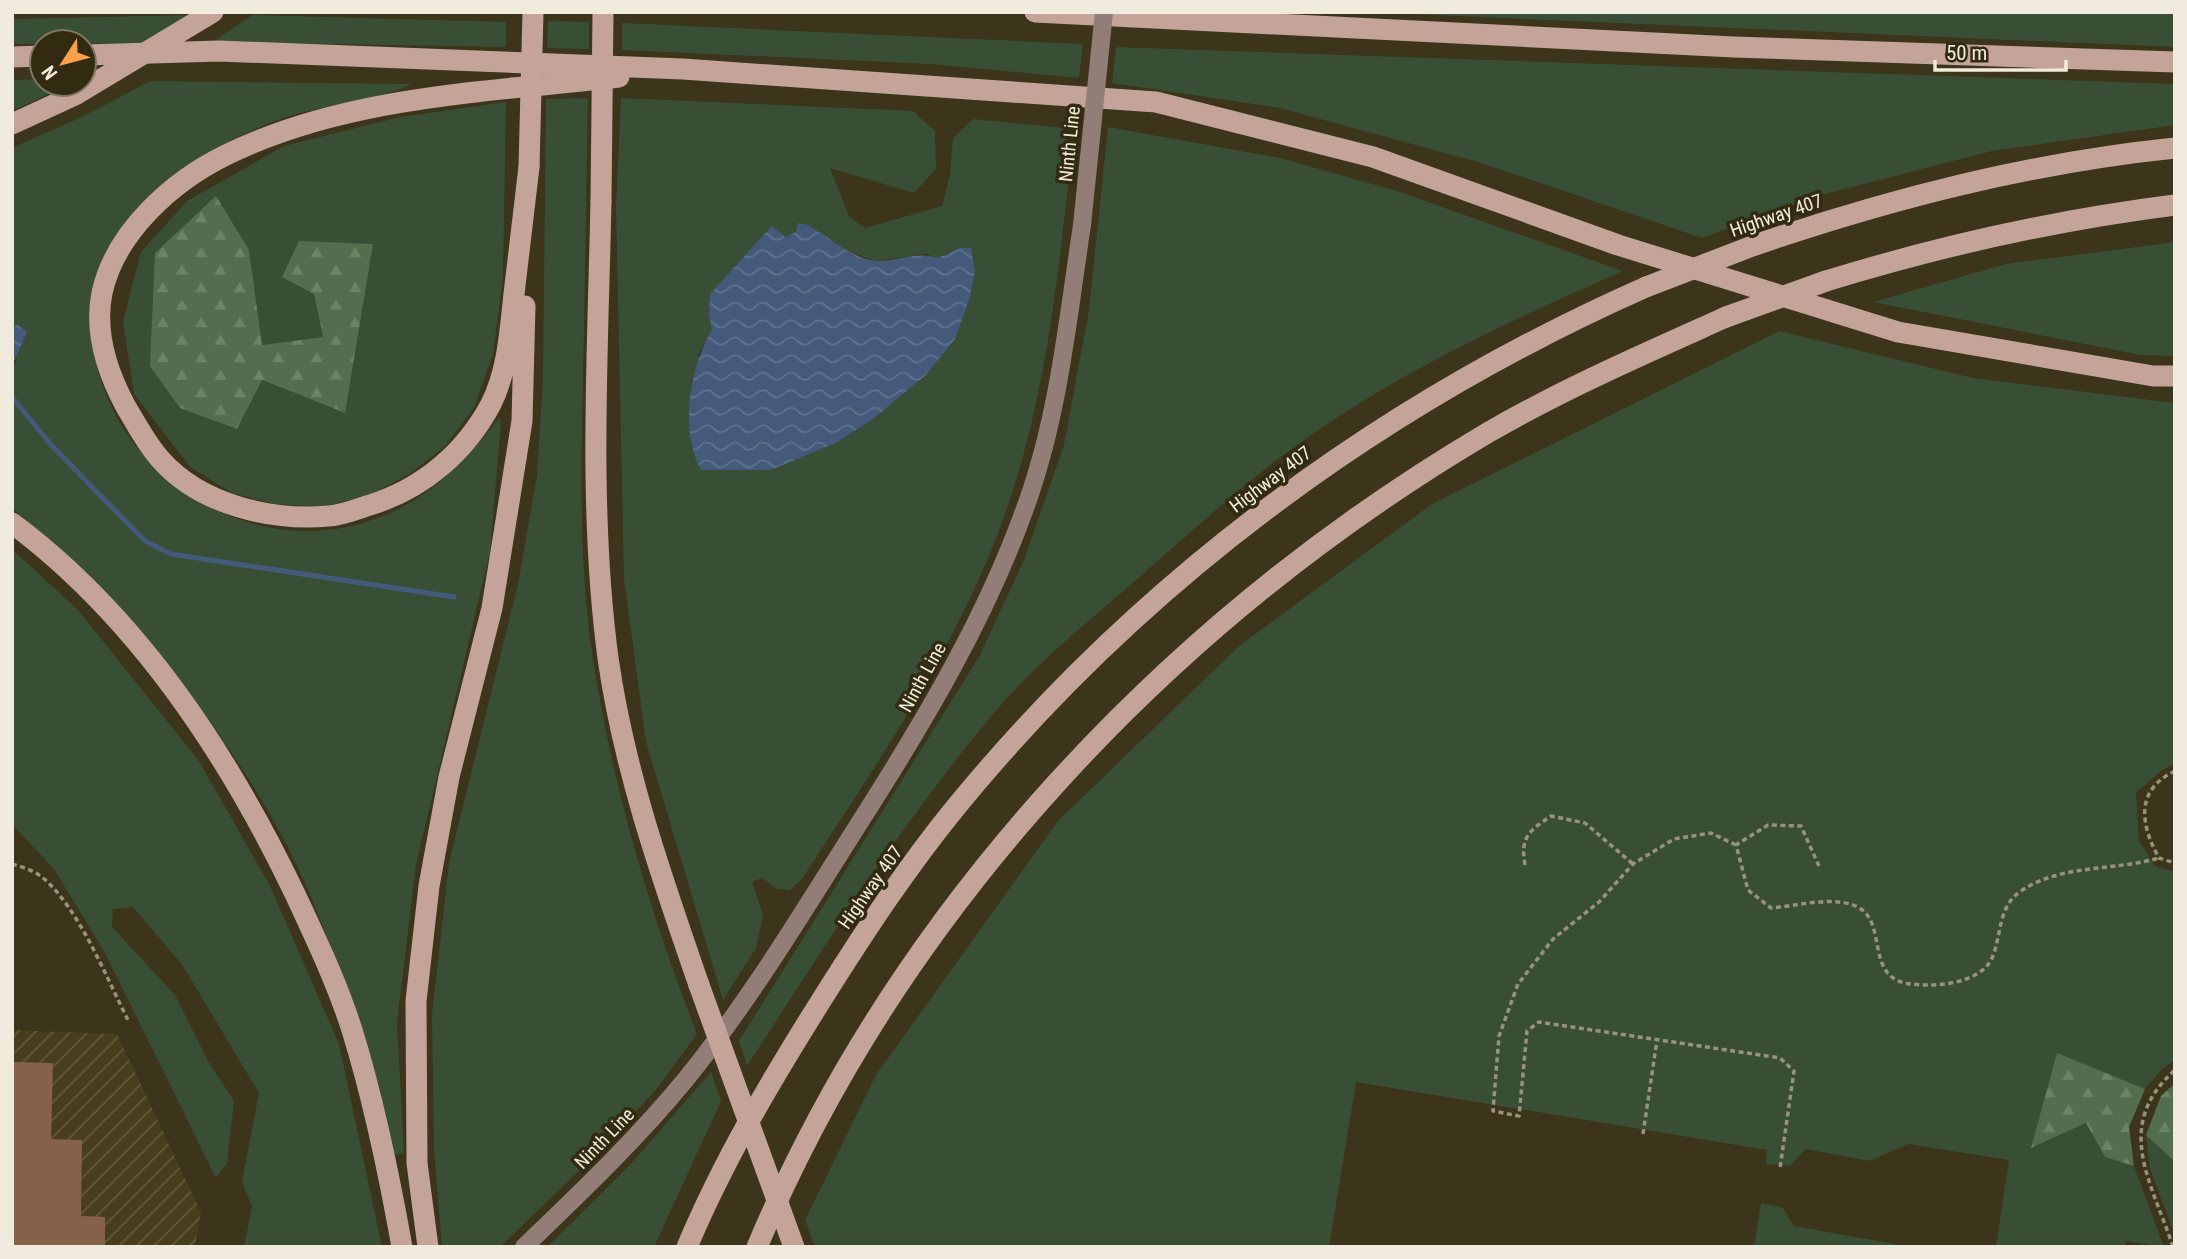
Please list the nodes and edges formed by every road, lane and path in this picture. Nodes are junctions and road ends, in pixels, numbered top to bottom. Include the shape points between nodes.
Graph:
1 (213, 12) edge
2 (533, 12) edge
3 (603, 12) edge
4 (1035, 12) edge
5 (1104, 12) edge
6 (98, 55) edge
7 (2175, 62) edge
8 (683, 69) junction
9 (12, 124) edge
10 (2175, 148) edge
11 (529, 167) junction
12 (2175, 205) edge
13 (2175, 376) edge
14 (12, 523) edge
15 (2175, 771) edge
16 (1736, 845) junction
17 (2159, 858) junction
18 (2175, 863) edge
19 (12, 864) edge
20 (1633, 864) junction
21 (1525, 865) dead end
22 (1819, 866) dead end
23 (128, 1020) dead end
24 (1657, 1040) junction
25 (2175, 1070) edge
26 (1643, 1134) dead end
27 (1780, 1168) dead end
28 (402, 1247) edge
29 (428, 1247) edge
30 (524, 1247) edge
31 (687, 1247) edge
32 (757, 1247) edge
33 (794, 1247) edge
34 (2173, 1247) edge

1 - 9 highway, bridge via 75,95
2 - 11 highway, bridge
3 - 33 highway, bridge via 597,482 609,659 637,798
4 - 7 highway via 1734,47
5 - 30 main road, Ninth Line, bridge via 1082,225 1056,397 1029,498 1000,572 951,672 757,986 642,1130
6 - 8 highway via 219,51
8 - 11 highway via 351,112 246,146 183,180 151,209 121,247 103,292 99,337 113,382 162,461 192,486 259,515 331,516 397,496 435,474 491,403 508,353
8 - 13 highway via 1156,102 1373,157 1618,244 1898,332
10 - 31 highway, Highway 407, bridge via 1946,186 1755,245 1563,324 1446,387 1338,456 1218,546 1127,625 1044,707 955,808 877,912 772,1079 710,1192
11 - 29 highway via 522,421 492,608 449,778 429,886 416,1001 417,1163
12 - 32 highway, bridge via 2099,215 1969,242 1826,281 1726,317 1584,382 1492,431 1293,562 1183,656 1093,743 961,896 832,1095
14 - 28 highway via 38,542 112,615 188,706 253,808 329,967 352,1028 386,1158
15 - 17 path via 2155,782 2144,800 2147,837
16 - 17 path via 1748,890 1771,908 1837,902 1861,909 1871,923 1887,974 1904,983 1947,984 1977,975 1992,960 2002,915 2019,892 2056,874
16 - 20 path via 1711,833 1674,839
16 - 22 path via 1768,825 1801,826
17 - 18 path
19 - 23 path via 41,877 56,893
20 - 21 path via 1584,823 1551,816 1532,829 1522,846
20 - 24 path via 1599,902 1553,939 1518,984 1499,1036 1493,1111 1518,1116 1527,1031 1539,1022
24 - 26 path
24 - 27 path via 1780,1058 1794,1071
25 - 34 path via 2158,1085 2144,1111 2139,1138 2144,1171

